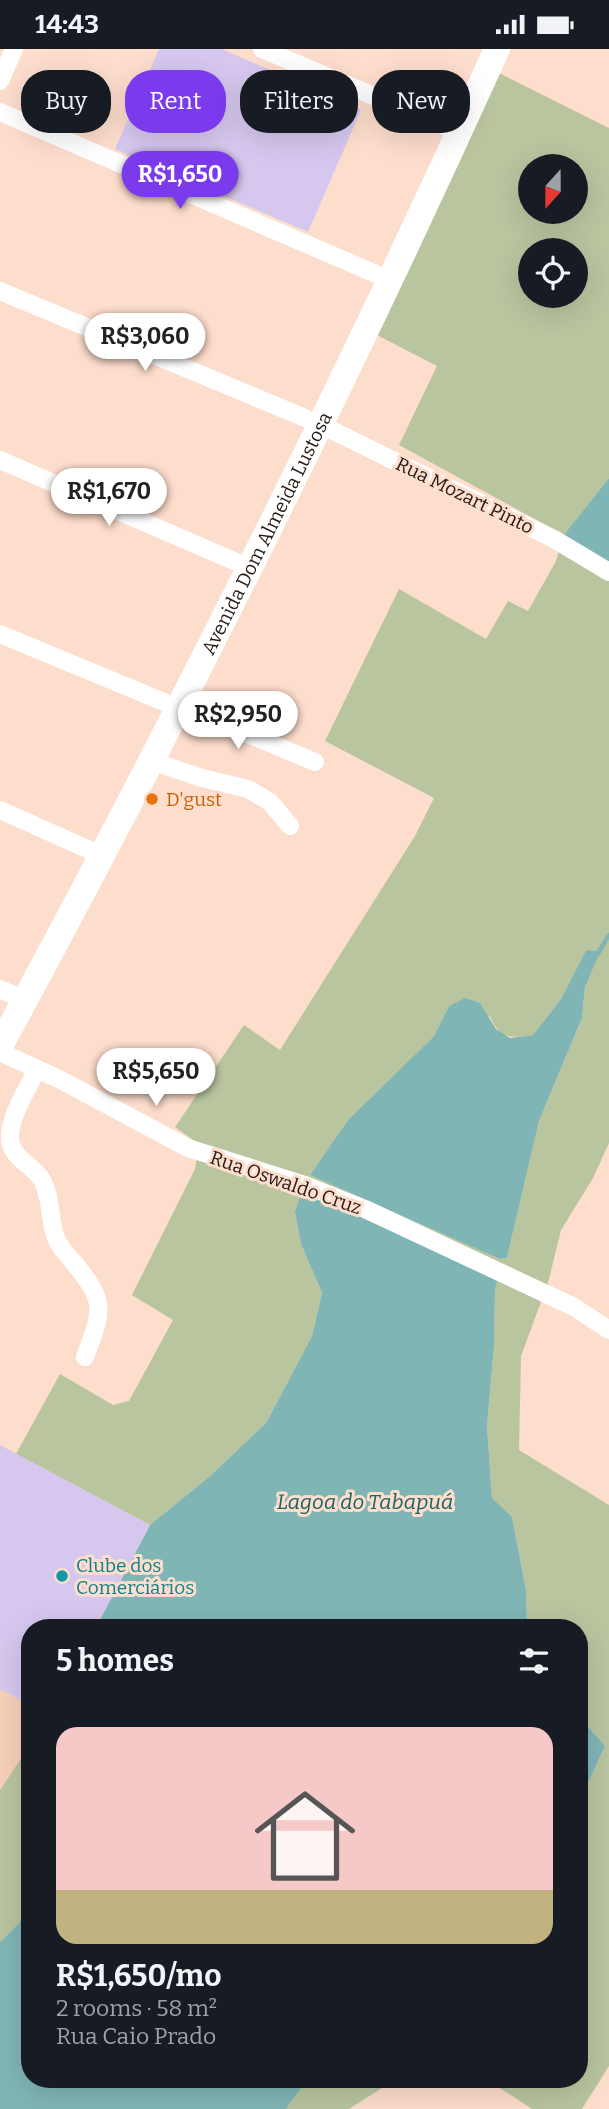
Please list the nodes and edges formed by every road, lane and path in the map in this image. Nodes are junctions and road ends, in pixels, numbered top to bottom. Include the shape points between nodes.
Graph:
1 (14, 49) edge
2 (262, 49) edge
3 (479, 49) edge
4 (497, 49) edge
5 (470, 75) edge
6 (0, 81) edge
7 (372, 96) edge
8 (470, 96) edge
9 (0, 112) edge
10 (449, 133) edge
11 (449, 133) edge
12 (376, 274) junction
13 (0, 291) edge
14 (339, 367) junction
15 (312, 421) junction
16 (0, 460) edge
17 (234, 561) junction
18 (609, 572) edge
19 (0, 634) edge
20 (171, 703) junction
21 (151, 761) junction
22 (315, 762) dead end
23 (0, 810) edge
24 (290, 826) dead end
25 (95, 852) junction
26 (4, 999) edge
27 (0, 1046) edge
28 (0, 1052) edge
29 (37, 1069) junction
30 (609, 1330) edge
31 (85, 1357) dead end

1 - 6 street
2 - 7 street
3 - 5 main road, Avenida Dom Almeida Lustosa
4 - 8 main road, Avenida Dom Almeida Lustosa
9 - 12 street
10 - 12 main road, Avenida Dom Almeida Lustosa
11 - 14 main road, Avenida Dom Almeida Lustosa
12 - 14 main road, Avenida Dom Almeida Lustosa
13 - 15 street, Rua Mozart Pinto
14 - 15 main road, Avenida Dom Almeida Lustosa
15 - 17 main road, Avenida Dom Almeida Lustosa
15 - 18 street, Rua Mozart Pinto via 554,539
15 - 20 main road, Avenida Dom Almeida Lustosa
16 - 17 street
17 - 20 main road, Avenida Dom Almeida Lustosa
19 - 20 street
20 - 21 main road, Avenida Dom Almeida Lustosa
20 - 22 street
20 - 25 main road, Avenida Dom Almeida Lustosa
21 - 24 street via 248,789 270,802
21 - 25 main road, Avenida Dom Almeida Lustosa
23 - 25 street
25 - 26 main road, Avenida Dom Almeida Lustosa
25 - 27 main road, Avenida Dom Almeida Lustosa
28 - 29 street, Rua Oswaldo Cruz
29 - 30 street, Rua Oswaldo Cruz via 188,1148 365,1209 574,1307
29 - 31 street via 10,1137 18,1157 46,1188 55,1237 98,1297 100,1311

